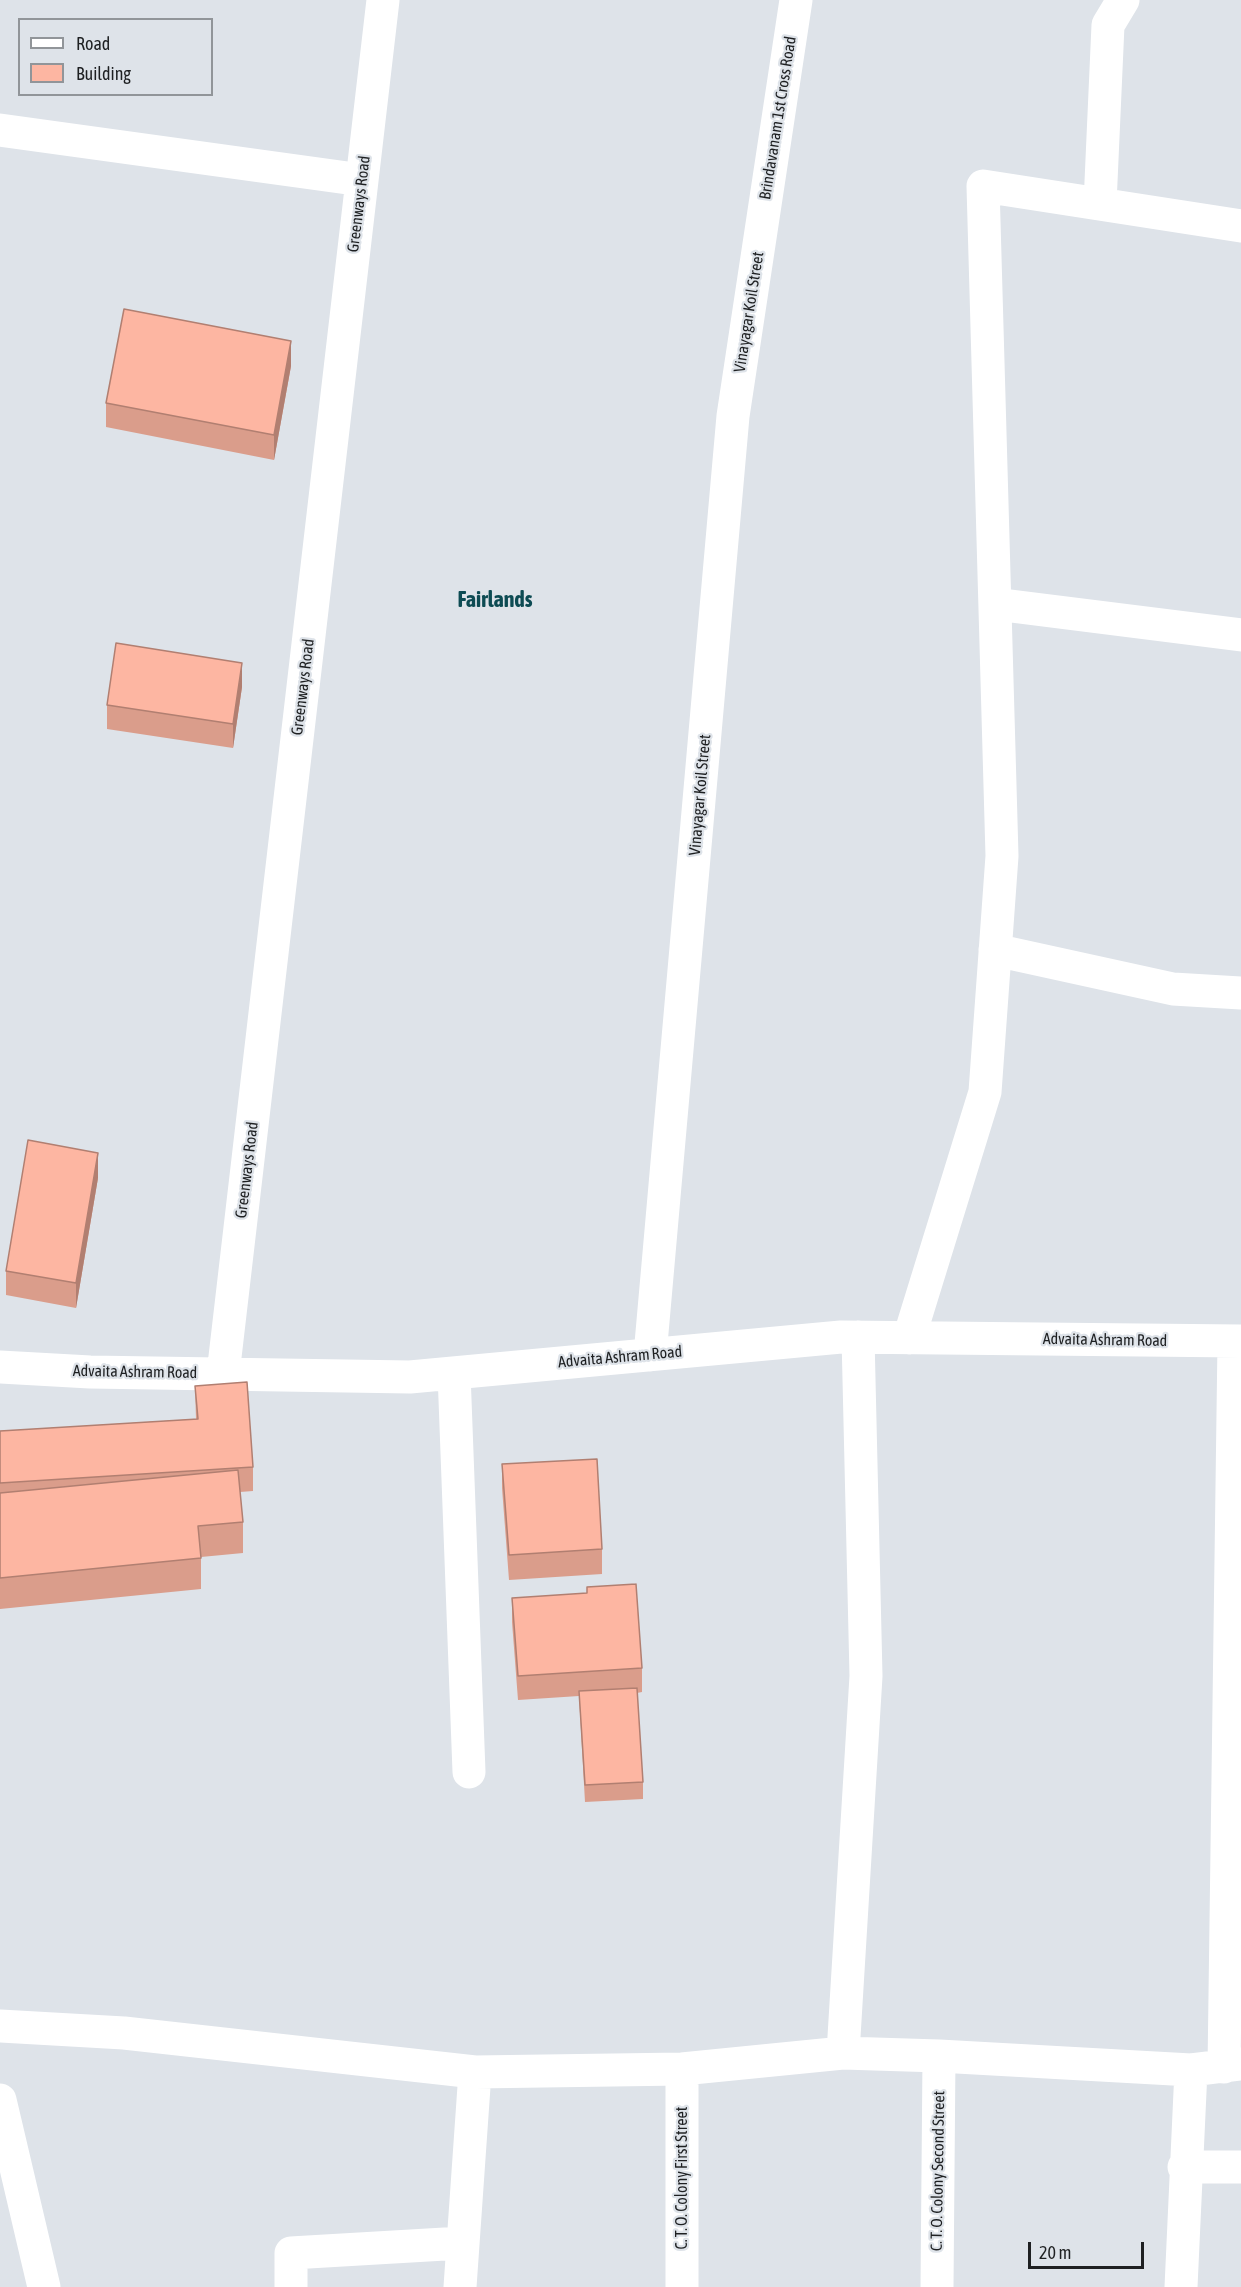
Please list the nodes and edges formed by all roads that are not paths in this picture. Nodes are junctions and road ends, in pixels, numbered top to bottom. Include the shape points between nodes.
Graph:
1 (383, 0) edge
2 (796, 0) edge
3 (1123, 0) edge
4 (0, 130) edge
5 (362, 180) junction
6 (1100, 204) junction
7 (1241, 226) edge
8 (760, 237) joint
9 (995, 604) junction
10 (1241, 635) edge
11 (995, 950) junction
12 (1241, 993) edge
13 (858, 1337) junction
14 (909, 1338) junction
15 (1237, 1341) edge
16 (650, 1354) junction
17 (0, 1367) edge
18 (454, 1373) junction
19 (223, 1374) junction
20 (469, 1772) dead end
21 (0, 2026) edge
22 (843, 2054) junction
23 (939, 2056) junction
24 (1233, 2065) edge
25 (682, 2069) junction
26 (1191, 2070) junction
27 (475, 2072) junction
28 (0, 2100) edge
29 (1184, 2167) junction
30 (1241, 2167) edge
31 (0, 2194) edge
32 (462, 2243) junction
33 (22, 2287) edge
34 (44, 2287) edge
35 (291, 2287) edge
36 (460, 2287) edge
37 (682, 2287) edge
38 (936, 2287) edge
39 (1181, 2287) edge

1 - 5 street, Greenways Road
2 - 8 street, Brindavanam 1st Cross Road
3 - 6 street via 1107,24
4 - 5 street
5 - 19 street, Greenways Road
6 - 7 street
6 - 9 street via 982,186
8 - 16 street, Vinayagar Koil Street via 733,416
9 - 10 street
9 - 11 street via 1002,856
11 - 12 street via 1173,989
11 - 14 street via 985,1092
13 - 14 street, Advaita Ashram Road
13 - 16 street, Advaita Ashram Road
13 - 22 street via 866,1676
14 - 15 street, Advaita Ashram Road
15 - 24 street
16 - 18 street, Advaita Ashram Road
17 - 19 street, Advaita Ashram Road
18 - 19 street, Advaita Ashram Road via 410,1377
18 - 20 street
21 - 27 street via 124,2033
22 - 23 street
22 - 25 street
23 - 26 street
23 - 38 street, C. T. O. Colony Second Street
24 - 26 street
25 - 27 street
25 - 37 street, C. T. O. Colony First Street
26 - 29 street
27 - 32 street
28 - 34 street
29 - 30 street
29 - 39 street
31 - 33 street
32 - 35 street via 291,2253
32 - 36 street

